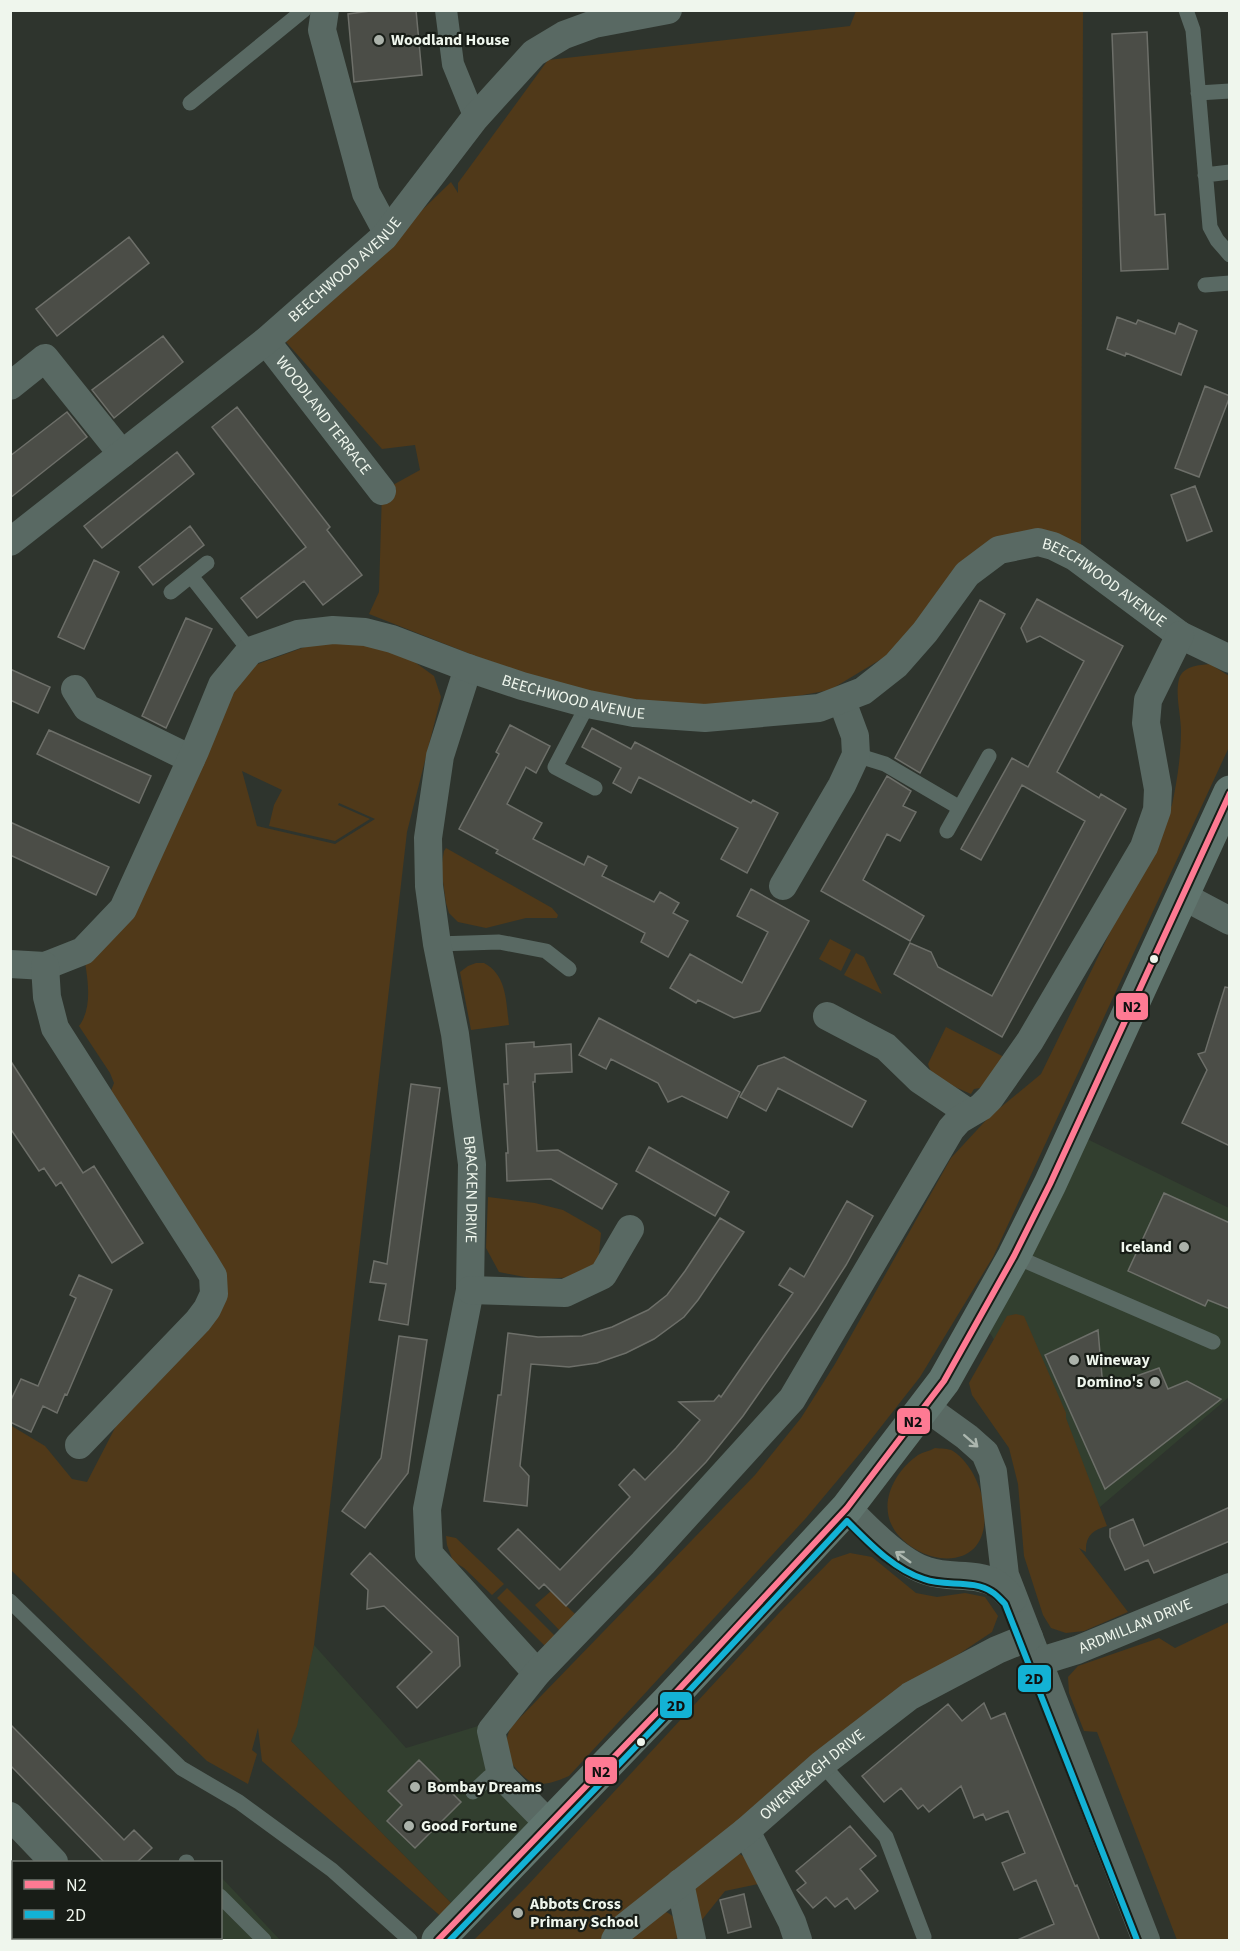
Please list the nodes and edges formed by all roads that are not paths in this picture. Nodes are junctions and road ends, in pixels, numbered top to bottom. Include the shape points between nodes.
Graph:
1 (304, 10) edge
2 (325, 10) edge
3 (446, 10) edge
4 (668, 10) edge
5 (1186, 10) edge
6 (1230, 91) edge
7 (1198, 93) junction
8 (190, 103) dead end
9 (475, 118) junction
10 (1230, 172) edge
11 (1205, 175) junction
12 (387, 232) junction
13 (1230, 255) edge
14 (1230, 283) edge
15 (1205, 285) dead end
16 (266, 341) junction
17 (10, 386) edge
18 (122, 454) junction
19 (382, 491) dead end
20 (10, 542) edge
21 (207, 563) dead end
22 (191, 576) junction
23 (171, 592) dead end
24 (1180, 635) junction
25 (250, 651) junction
26 (1230, 659) edge
27 (468, 668) junction
28 (75, 689) dead end
29 (842, 700) junction
30 (588, 704) junction
31 (856, 755) junction
32 (989, 756) dead end
33 (191, 759) junction
34 (595, 788) dead end
35 (1230, 792) edge
36 (960, 808) junction
37 (947, 831) dead end
38 (783, 886) dead end
39 (1181, 895) junction
40 (1230, 921) edge
41 (437, 944) junction
42 (10, 964) edge
43 (45, 966) junction
44 (569, 969) dead end
45 (827, 1016) dead end
46 (969, 1113) junction
47 (630, 1229) dead end
48 (1014, 1256) junction
49 (470, 1290) junction
50 (1213, 1342) dead end
51 (924, 1406) junction
52 (79, 1445) dead end
53 (847, 1508) junction
54 (999, 1533) junction
55 (948, 1576) junction
56 (1230, 1587) edge
57 (1013, 1599) junction
58 (10, 1601) edge
59 (1033, 1650) junction
60 (537, 1672) junction
61 (822, 1764) junction
62 (501, 1775) junction
63 (473, 1792) dead end
64 (10, 1816) edge
65 (550, 1825) junction
66 (746, 1831) junction
67 (52, 1861) edge
68 (680, 1883) junction
69 (222, 1898) edge
70 (924, 1937) dead end
71 (264, 1941) edge
72 (410, 1941) edge
73 (438, 1941) edge
74 (615, 1941) edge
75 (692, 1941) edge
76 (798, 1941) edge
77 (1146, 1941) edge

1 - 8 lane
2 - 12 street via 322,30 366,193
3 - 9 street via 453,64
4 - 9 street, BEECHWOOD AVENUE via 594,24 564,35 534,53
5 - 7 lane via 1193,30
6 - 7 lane
7 - 11 lane
9 - 12 street, BEECHWOOD AVENUE
10 - 11 lane
11 - 13 lane via 1210,227
12 - 16 street, BEECHWOOD AVENUE
14 - 15 lane
16 - 18 street, BEECHWOOD AVENUE
16 - 19 street, WOODLAND TERRACE
17 - 18 street via 45,358
18 - 20 street, BEECHWOOD AVENUE
21 - 22 lane
22 - 23 lane
22 - 25 lane
24 - 26 street, BEECHWOOD AVENUE
24 - 29 street, BEECHWOOD AVENUE via 1075,557 1038,542 999,550 967,574 896,665 863,691
24 - 46 street via 1148,700 1146,723 1158,789 1157,810 1144,847 1030,1041 990,1098
25 - 27 street, BEECHWOOD AVENUE via 298,634 365,632
25 - 33 street via 222,685
27 - 30 street, BEECHWOOD AVENUE
27 - 41 street, BRACKEN DRIVE via 440,756 428,838 429,886
28 - 33 street via 87,708
29 - 30 street, BEECHWOOD AVENUE via 819,708 705,718 634,713
29 - 31 street via 855,736
30 - 34 lane via 555,767
31 - 36 lane via 885,764
31 - 38 street
32 - 36 lane
33 - 43 street via 123,909 83,951
35 - 39 main road
36 - 37 lane
39 - 40 street
39 - 48 main road
41 - 44 lane via 500,942 546,951
41 - 49 street, BRACKEN DRIVE via 455,1034 472,1164
42 - 43 street
43 - 52 street via 55,1028 213,1276 214,1294 198,1321
45 - 46 street via 886,1047 920,1080
46 - 60 street via 951,1129 792,1399 644,1563
47 - 49 street via 603,1275 565,1293
48 - 50 lane
48 - 51 main road via 944,1381
49 - 60 street, BRACKEN DRIVE via 427,1509 429,1554
51 - 53 main road
51 -> 54 street via 984,1453 993,1472
55 -> 53 street via 925,1571 904,1558
53 - 65 main road
54 - 55 street via 984,1558
54 - 57 street
55 - 57 street via 995,1583
56 - 59 street, ARDMILLAN DRIVE via 1077,1650
57 - 59 street
58 - 72 lane via 181,1768 239,1803 333,1870
59 - 61 street, OWENREAGH DRIVE via 998,1650 910,1696
59 - 77 street
60 - 62 street via 491,1731
61 - 66 street, OWENREAGH DRIVE
61 - 70 lane via 886,1837
62 - 63 lane via 489,1777
62 - 65 street
64 - 67 street
65 - 73 main road
66 - 68 street, OWENREAGH DRIVE
66 - 76 street
68 - 74 street, OWENREAGH DRIVE via 621,1930
68 - 75 street
69 - 71 lane

